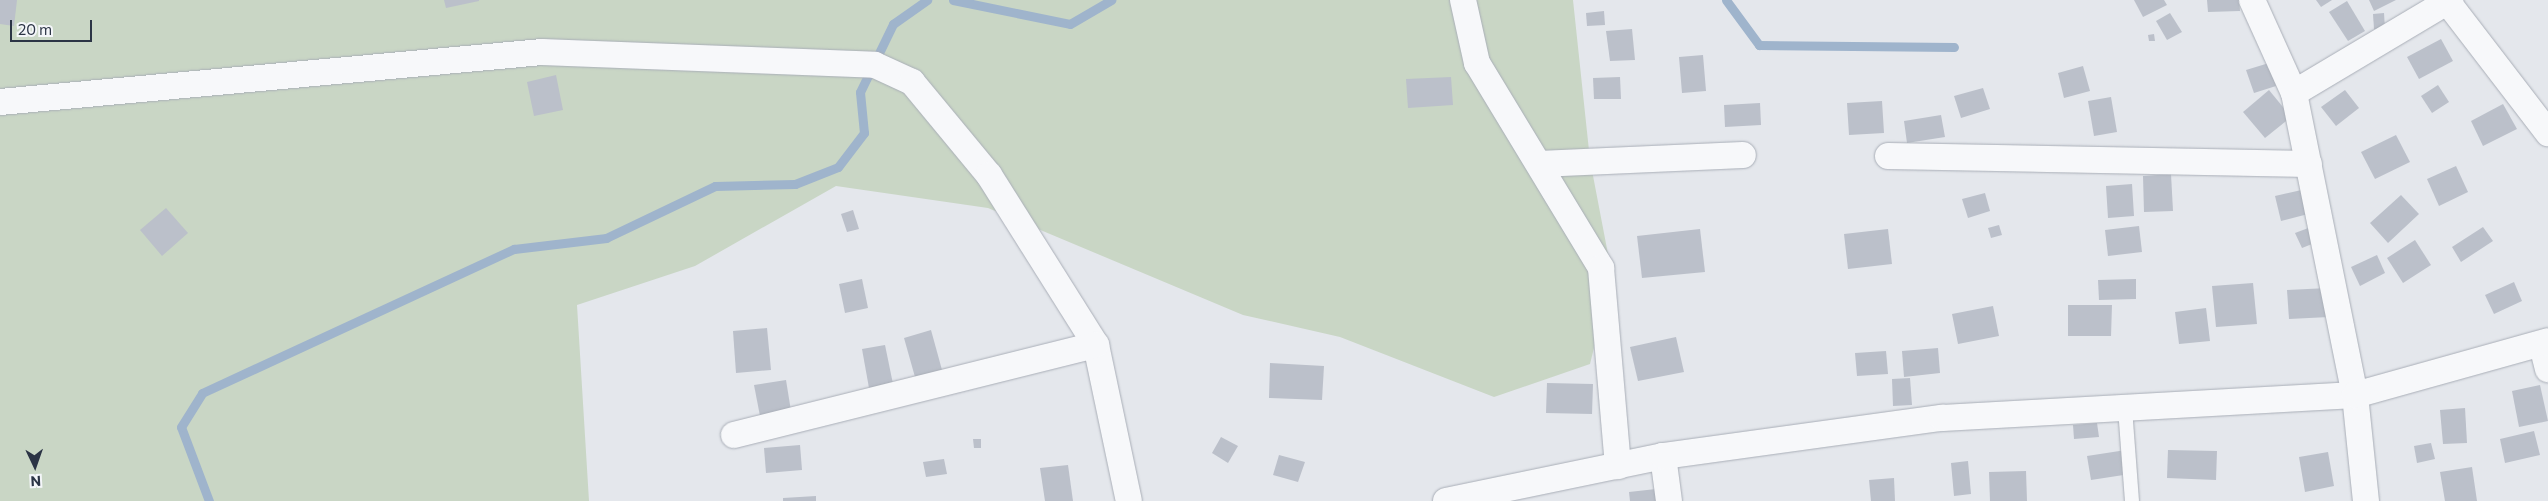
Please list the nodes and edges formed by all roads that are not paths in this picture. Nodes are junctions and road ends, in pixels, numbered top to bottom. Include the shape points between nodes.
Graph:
1 (1463, 0) edge
2 (2252, 0) edge
3 (2448, 0) edge
4 (2294, 93) junction
5 (0, 102) edge
6 (2548, 133) edge
7 (1743, 155) dead end
8 (1888, 156) dead end
9 (1539, 164) junction
10 (2309, 164) junction
11 (1096, 345) junction
12 (2546, 352) edge
13 (2355, 396) junction
14 (2125, 408) junction
15 (734, 435) dead end
16 (1663, 456) junction
17 (1618, 466) junction
18 (1129, 501) edge
19 (1446, 501) edge
20 (1669, 501) edge
21 (2132, 501) edge
22 (2366, 501) edge

1 - 9 street via 1477,63
2 - 4 street
3 - 4 street
3 - 6 street
4 - 10 street
5 - 11 street via 542,52 874,65 912,82 989,175
7 - 9 street
8 - 10 street
9 - 17 street via 1601,268
10 - 13 street
11 - 15 street
11 - 18 street
12 - 13 street
13 - 14 street
13 - 22 street
14 - 16 street via 1942,418
14 - 21 lane
16 - 17 street
16 - 20 street
17 - 19 street

